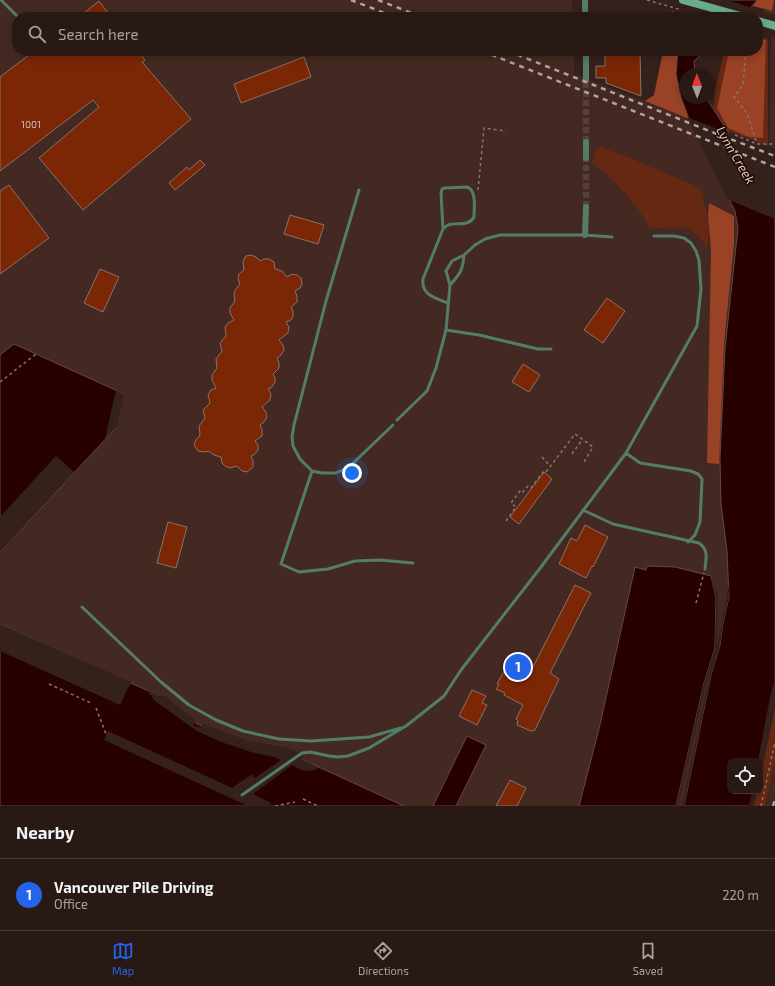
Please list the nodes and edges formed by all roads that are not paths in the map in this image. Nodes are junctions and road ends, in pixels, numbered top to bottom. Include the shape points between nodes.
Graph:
1 (1, 0) edge
2 (585, 0) edge
3 (686, 1) edge
4 (13, 12) edge
5 (585, 12) edge
6 (726, 12) edge
7 (763, 22) edge
8 (775, 26) edge
9 (586, 56) edge
10 (586, 80) tunnel mouth
11 (586, 142) tunnel mouth
12 (586, 158) tunnel mouth
13 (359, 190) dead end
14 (586, 207) tunnel mouth
15 (443, 228) junction
16 (585, 235) junction
17 (654, 236) dead end
18 (612, 237) dead end
19 (464, 255) junction
20 (450, 285) junction
21 (448, 303) junction
22 (446, 330) junction
23 (550, 349) dead end
24 (398, 420) dead end
25 (393, 425) dead end
26 (626, 453) junction
27 (312, 470) junction
28 (583, 510) junction
29 (688, 542) junction
30 (413, 563) dead end
31 (705, 569) road end
32 (82, 607) dead end
33 (406, 726) junction
34 (242, 794) dead end

1 - 4 lane
2 - 5 street
3 - 6 main road
7 - 8 main road
9 - 10 street
11 - 12 street
13 - 27 lane via 326,301 292,437 293,446 300,459
14 - 16 street
15 - 15 lane via 472,221 474,217 471,188 442,189
15 - 21 lane via 423,285 432,297
16 - 18 lane
16 - 19 lane via 500,235 485,239
17 - 26 lane via 684,238 696,251 701,289 697,326
19 - 20 lane via 463,267
19 - 20 lane via 452,261 446,271
20 - 21 lane
21 - 22 lane
22 - 23 lane via 538,349
22 - 24 lane via 427,391
25 - 27 lane via 349,467 336,473
26 - 28 lane
26 - 29 lane via 640,463 698,474 702,480 700,522 695,535
27 - 30 lane via 281,564 299,572 355,561
28 - 29 lane via 613,524
28 - 33 lane via 444,696
29 - 31 lane via 699,543 706,550
32 - 33 lane via 189,705 216,720 244,731 279,739 311,741 369,737
33 - 34 lane via 369,748 348,756 302,753

